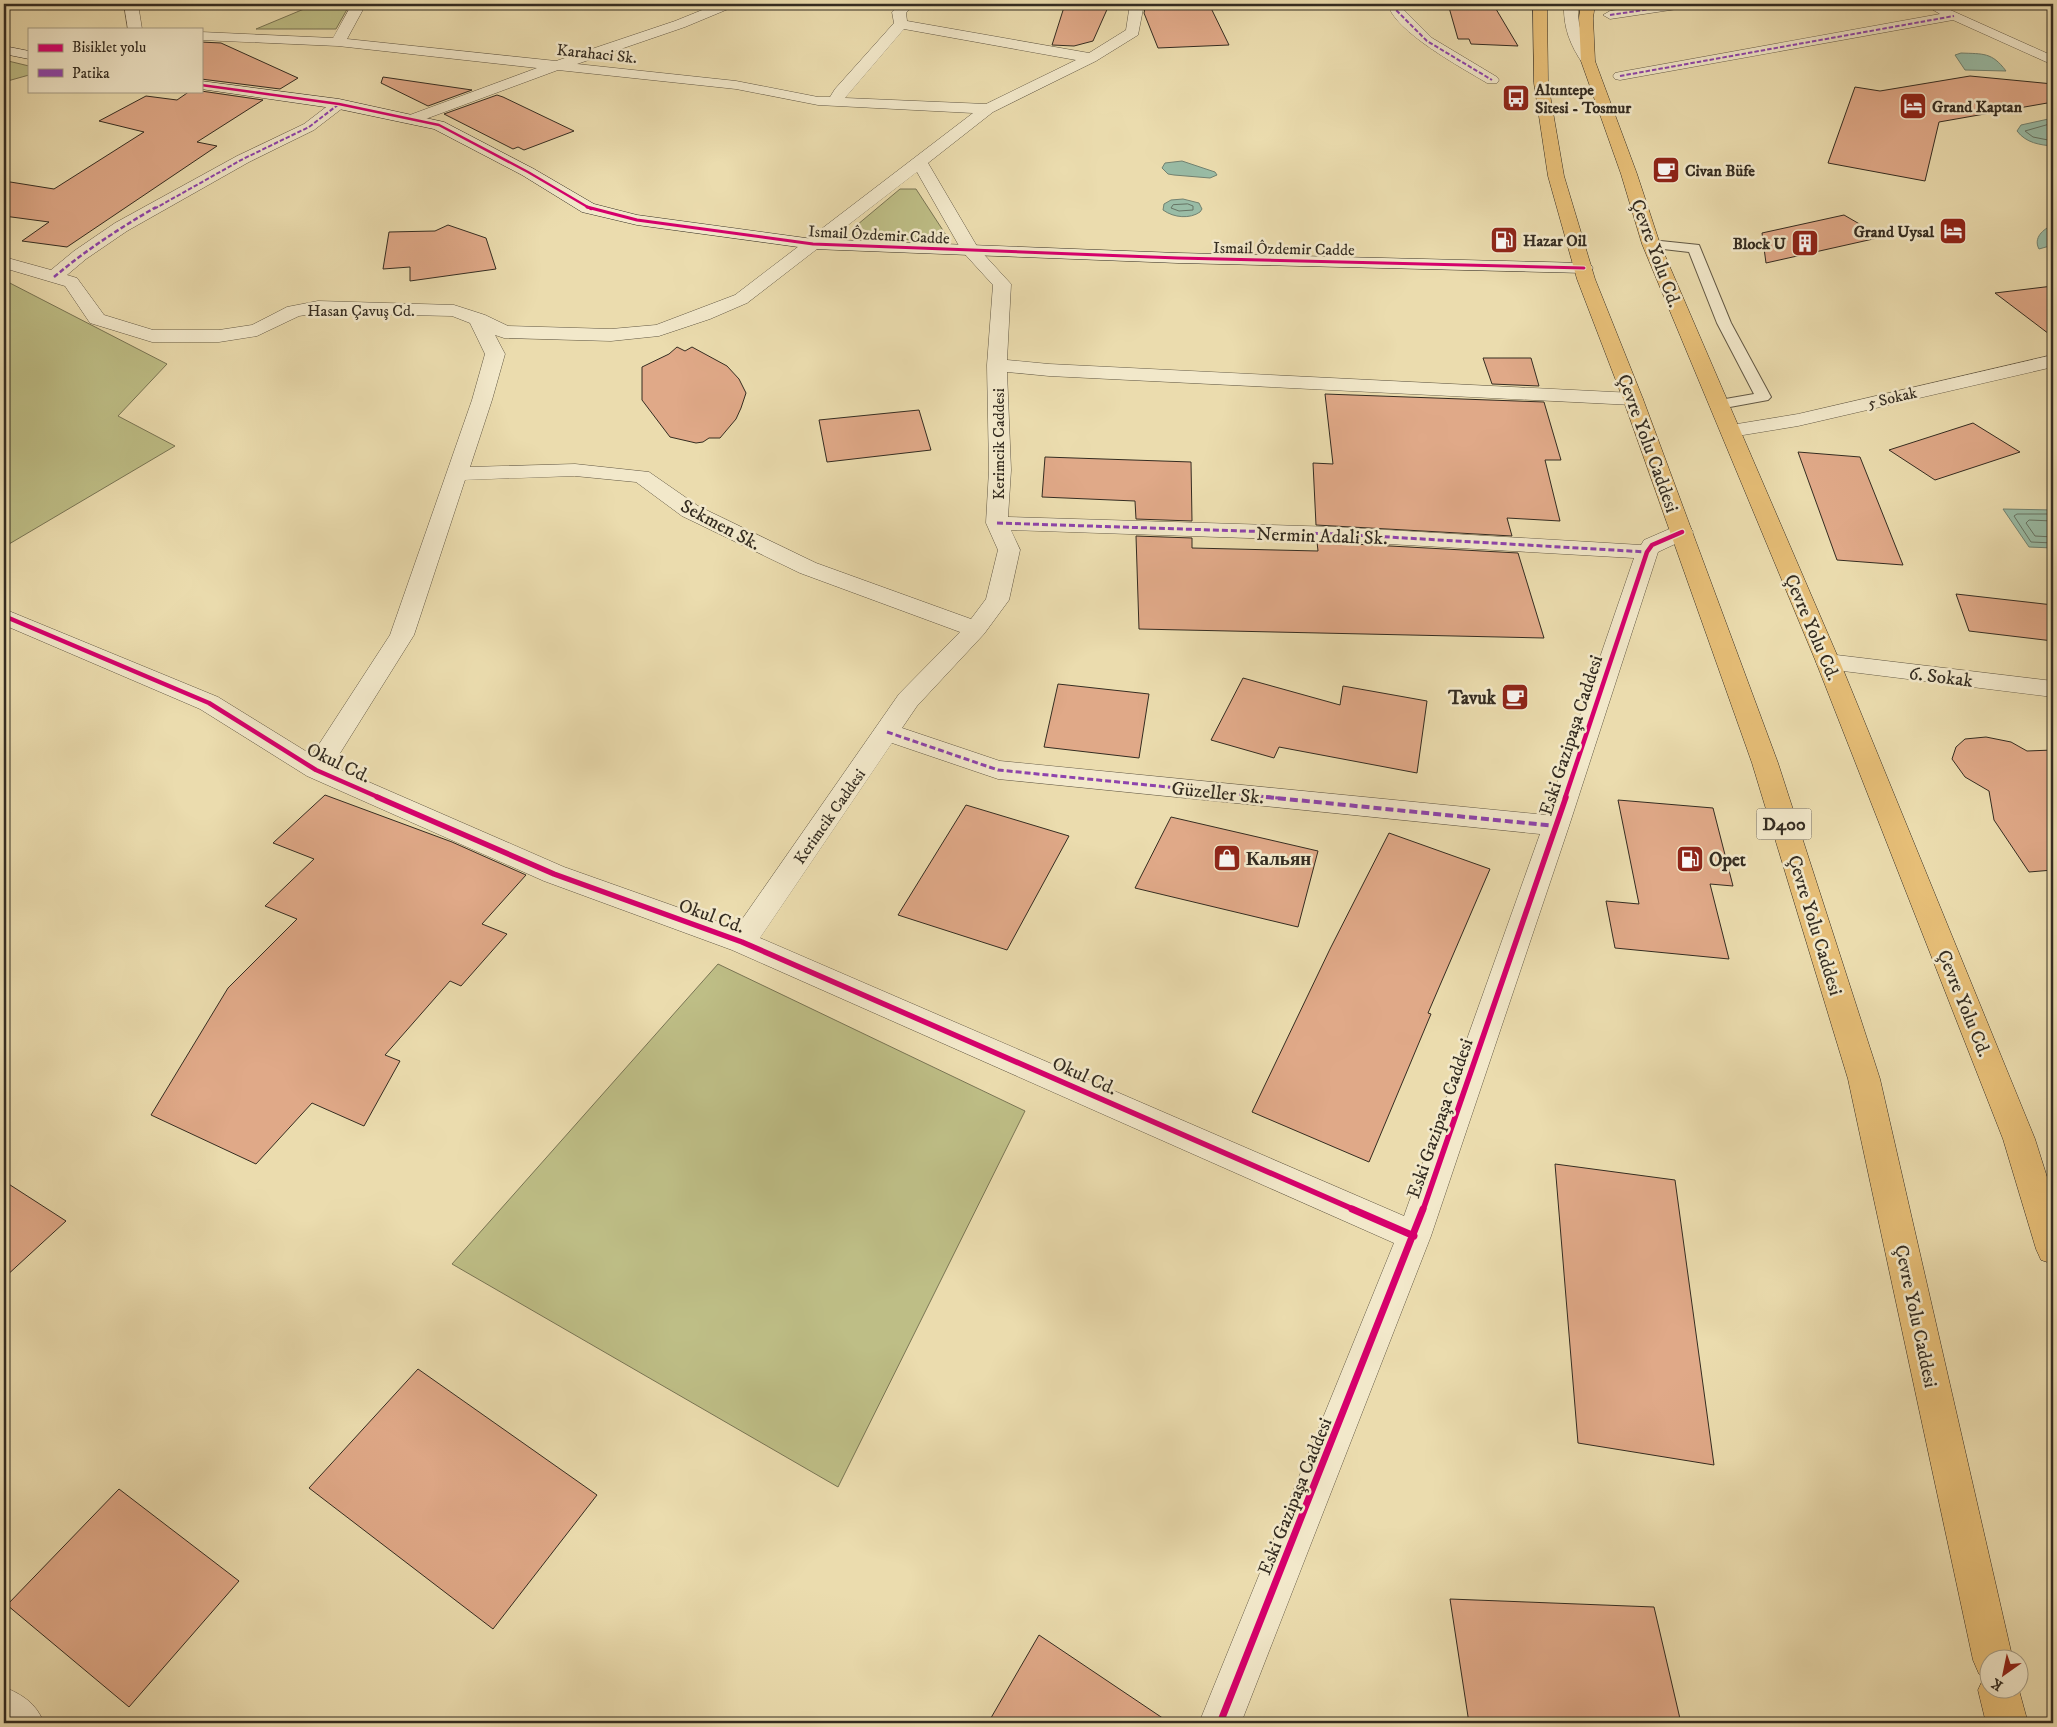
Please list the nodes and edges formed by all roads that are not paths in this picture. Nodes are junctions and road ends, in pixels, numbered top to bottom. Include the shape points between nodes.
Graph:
1 (131, 4) edge
2 (359, 4) edge
3 (728, 4) edge
4 (907, 4) edge
5 (1137, 4) edge
6 (1395, 4) edge
7 (1540, 4) edge
8 (1571, 4) edge
9 (1588, 4) edge
10 (1684, 4) edge
11 (1929, 4) edge
12 (1610, 15) dead end
13 (1954, 16) junction
14 (901, 24) junction
15 (135, 28) edge
16 (202, 36) edge
17 (338, 42) junction
18 (4, 50) edge
19 (28, 55) edge
20 (1091, 58) junction
21 (2053, 60) edge
22 (1588, 61) junction
23 (553, 66) junction
24 (1620, 76) dead end
25 (1492, 80) dead end
26 (202, 86) edge
27 (835, 102) junction
28 (339, 104) junction
29 (988, 109) junction
30 (412, 119) junction
31 (919, 162) junction
32 (813, 244) junction
33 (1651, 244) junction
34 (971, 251) junction
35 (4, 262) edge
36 (1584, 268) junction
37 (54, 277) junction
38 (478, 319) junction
39 (2053, 361) edge
40 (997, 365) junction
41 (1633, 399) junction
42 (1719, 404) junction
43 (1731, 431) junction
44 (458, 474) junction
45 (998, 523) junction
46 (1682, 532) junction
47 (1647, 552) junction
48 (4, 616) edge
49 (976, 629) junction
50 (1828, 662) junction
51 (2053, 689) edge
52 (887, 732) junction
53 (316, 770) junction
54 (1556, 826) junction
55 (742, 942) junction
56 (1414, 1236) junction
57 (2053, 1249) edge
58 (1991, 1650) edge
59 (2001, 1700) edge
60 (4, 1708) edge
61 (23, 1723) edge
62 (1220, 1723) edge
63 (2007, 1723) edge

1 - 15 street
2 - 17 street
3 - 23 street via 680,24
4 - 14 street via 900,12
5 - 20 street via 1133,32
6 - 25 street via 1396,10 1427,41
7 - 36 highway, Çevre Yolu Caddesi / D400 via 1541,83 1556,176
8 - 22 street via 1570,17 1576,44
9 - 22 highway, Çevre Yolu Cd.
10 - 12 street
11 - 13 street
13 - 21 street
13 - 24 street
14 - 20 street
14 - 27 street via 840,92
16 - 17 street, Karahaci Sk.
17 - 23 street, Karahaci Sk.
18 - 19 street
20 - 29 street
22 - 33 highway, Çevre Yolu Cd.
23 - 27 street, Karahaci Sk. via 736,85
23 - 30 street
26 - 28 street, Ismail Ôzdemir Cadde
27 - 29 street, Karahaci Sk.
28 - 30 street, Ismail Ôzdemir Cadde
28 - 37 street via 309,127 243,159 121,227
29 - 31 street
30 - 32 street, Ismail Ôzdemir Cadde via 439,125 588,208 637,220
31 - 32 street, Hasan Çavuş Cd.
31 - 34 street, Kerimcik Caddesi
32 - 34 street, Ismail Ôzdemir Cadde
32 - 38 street, Hasan Çavuş Cd. via 742,299 658,330 611,335 504,332
33 - 42 highway, Çevre Yolu Cd.
33 - 42 lane via 1694,248 1724,323 1763,397
34 - 36 street, Ismail Ôzdemir Cadde
34 - 40 street, Kerimcik Caddesi via 1002,284
35 - 37 street, Hasan Çavuş Cd.
36 - 41 highway, Çevre Yolu Caddesi / D400
37 - 38 street, Hasan Çavuş Cd. via 71,282 97,319 152,336 219,336 257,330 294,311 318,307 454,311
38 - 44 street via 495,354
39 - 43 street, 5 Sokak via 1798,420
40 - 41 street
40 - 45 street, Kerimcik Caddesi
41 - 46 highway, Çevre Yolu Caddesi / D400
42 - 43 highway, Çevre Yolu Cd.
43 - 50 highway, Çevre Yolu Cd.
44 - 49 street, Sekmen Sk. via 575,470 642,476 690,511 808,568
44 - 53 street via 402,636
45 - 47 street, Nermin Adali Sk. via 1336,534
45 - 49 street, Kerimcik Caddesi via 1009,550 997,600
46 - 47 street via 1652,545
46 - 58 highway, Çevre Yolu Caddesi / D400 via 1765,763 1864,1079
47 - 54 street, Eski Gazipaşa Caddesi
48 - 53 street, Okul Cd. via 209,702
49 - 52 street, Kerimcik Caddesi via 908,700
50 - 51 street, 6. Sokak
50 - 57 highway, Çevre Yolu Cd. via 2019,1139
52 - 54 street, Güzeller Sk. via 998,770
52 - 55 street, Kerimcik Caddesi
53 - 55 street, Okul Cd. via 554,874
54 - 56 street, Eski Gazipaşa Caddesi
55 - 56 street, Okul Cd.
56 - 62 street, Eski Gazipaşa Caddesi
59 - 63 highway
60 - 61 street

